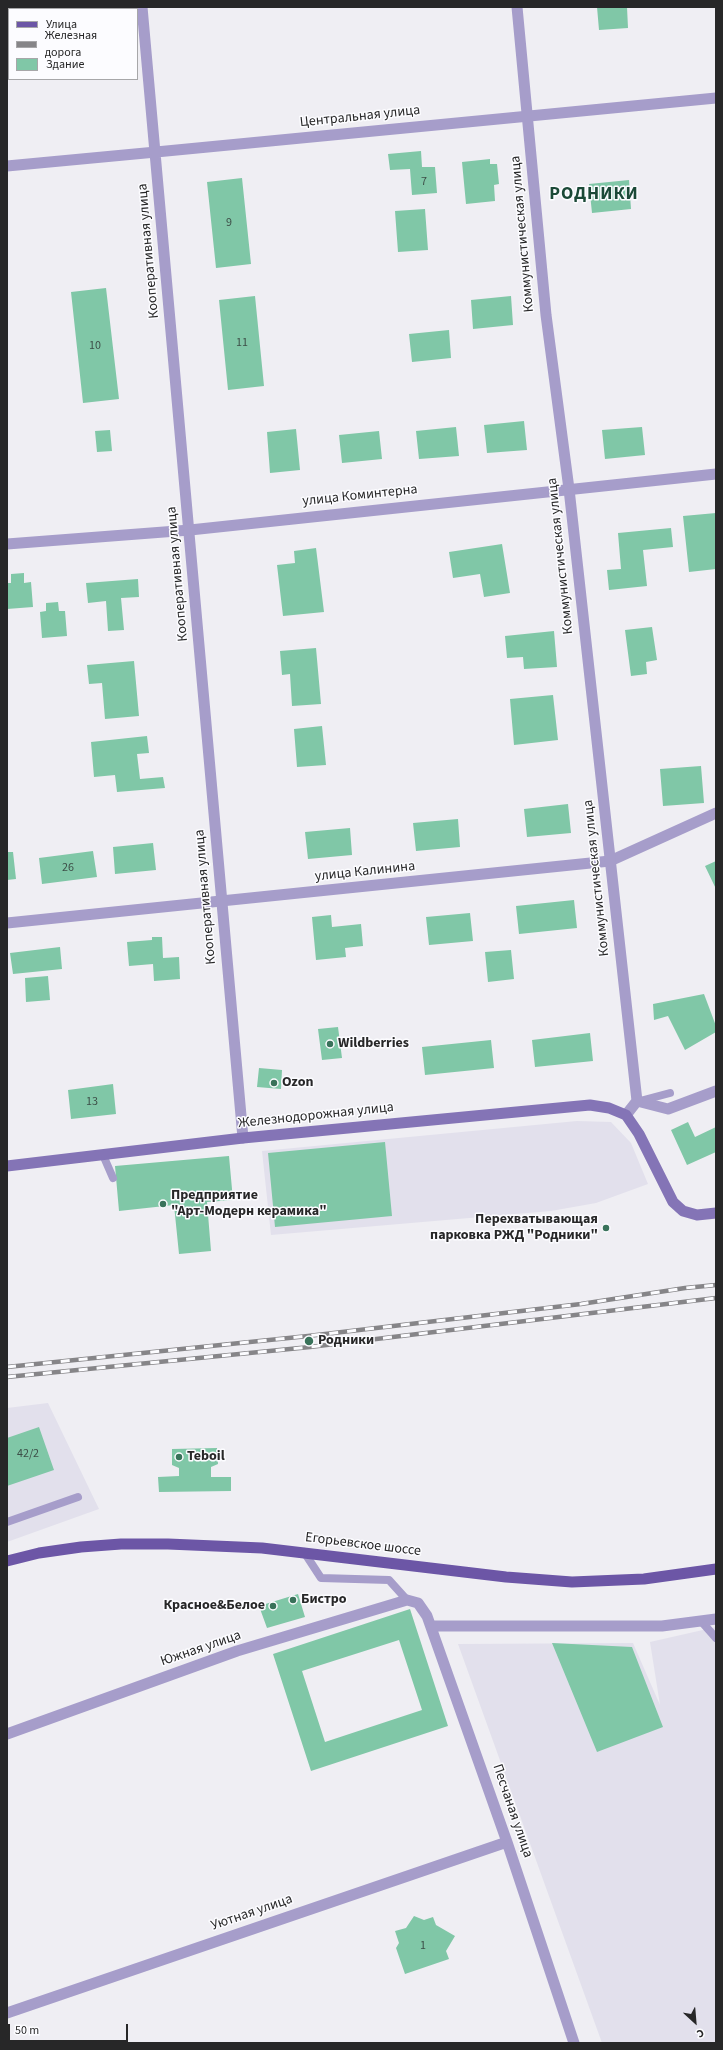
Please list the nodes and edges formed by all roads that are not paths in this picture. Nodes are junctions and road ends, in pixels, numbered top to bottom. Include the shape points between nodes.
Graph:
1 (142, 7) edge
2 (517, 7) edge
3 (716, 98) edge
4 (527, 116) junction
5 (156, 152) junction
6 (7, 166) edge
7 (716, 474) edge
8 (569, 489) junction
9 (190, 530) junction
10 (7, 544) edge
11 (716, 813) edge
12 (610, 861) junction
13 (222, 902) junction
14 (7, 923) edge
15 (716, 1091) edge
16 (670, 1093) dead end
17 (637, 1101) junction
18 (626, 1115) junction
19 (243, 1138) junction
20 (103, 1155) junction
21 (7, 1166) edge
22 (113, 1178) dead end
23 (716, 1213) edge
24 (78, 1497) dead end
25 (7, 1522) edge
26 (304, 1552) junction
27 (7, 1561) edge
28 (716, 1569) edge
29 (407, 1600) junction
30 (716, 1619) edge
31 (701, 1621) junction
32 (431, 1626) junction
33 (716, 1638) edge
34 (7, 1734) edge
35 (507, 1842) junction
36 (7, 2013) edge
37 (574, 2043) edge

1 - 5 street, Кооперативная улица
2 - 4 street, Коммунистическая улица
3 - 4 street, Центральная улица
4 - 5 street, Центральная улица
4 - 8 street, Коммунистическая улица via 546,315
5 - 6 street, Центральная улица
5 - 9 street, Кооперативная улица
7 - 8 street, улица Коминтерна
8 - 9 street, улица Коминтерна
8 - 12 street, Коммунистическая улица
9 - 10 street, улица Коминтерна
9 - 13 street, Кооперативная улица
11 - 12 street, улица Калинина
12 - 13 street, улица Калинина
12 - 17 street, Коммунистическая улица
13 - 14 street, улица Калинина
13 - 19 street, Кооперативная улица
15 - 17 street via 668,1109
16 - 17 lane
17 - 18 street
18 - 19 main road, Железнодорожная улица via 590,1104
18 - 23 main road via 640,1134 673,1202 683,1211 697,1215
19 - 20 main road, Железнодорожная улица
20 - 21 main road, Железнодорожная улица
20 - 22 lane
24 - 25 lane
26 - 27 main road, Егорьевское шоссе via 218,1546 121,1544 39,1553
26 - 28 main road, Егорьевское шоссе via 506,1577 572,1582 644,1579
26 - 29 lane via 321,1578 389,1580
29 - 32 street, Песчаная улица via 418,1603
29 - 34 street, Южная улица via 237,1652
30 - 31 street
31 - 32 street via 662,1626
31 - 33 lane
32 - 35 street, Песчаная улица
35 - 36 street, Уютная улица
35 - 37 street, Песчаная улица

